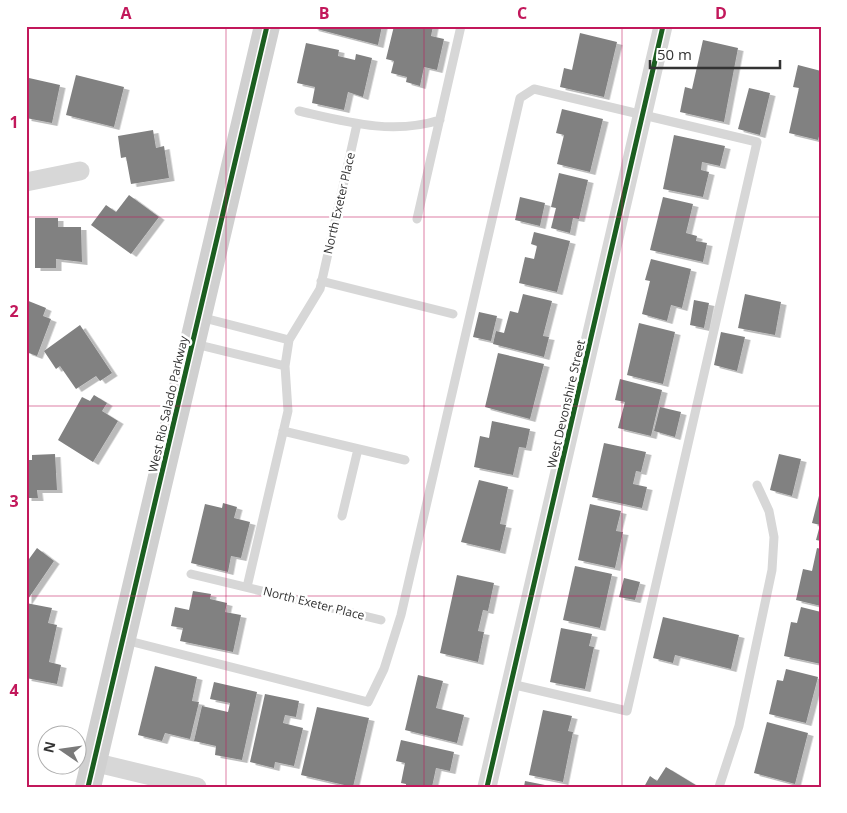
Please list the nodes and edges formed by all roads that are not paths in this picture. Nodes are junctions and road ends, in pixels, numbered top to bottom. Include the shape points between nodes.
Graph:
1 (267, 26) edge
2 (460, 26) edge
3 (663, 26) edge
4 (299, 111) dead end
5 (643, 114) junction
6 (440, 120) junction
7 (357, 124) junction
8 (80, 170) dead end
9 (26, 182) edge
10 (417, 220) dead end
11 (321, 281) junction
12 (452, 314) dead end
13 (199, 316) junction
14 (289, 340) junction
15 (192, 343) junction
16 (285, 366) junction
17 (283, 431) junction
18 (358, 449) junction
19 (405, 460) dead end
20 (757, 485) dead end
21 (342, 516) dead end
22 (191, 574) dead end
23 (246, 587) junction
24 (381, 620) dead end
25 (122, 640) junction
26 (511, 684) junction
27 (94, 762) junction
28 (88, 787) edge
29 (197, 787) edge
30 (488, 787) edge
31 (719, 787) edge

1 - 13 main road, West Rio Salado Parkway
2 - 6 lane
3 - 5 street, West Devonshire Street
4 - 7 lane
5 - 25 lane via 534,89 520,98 401,615 384,669 368,702
5 - 26 street, West Devonshire Street
5 - 26 lane via 757,142 627,711
6 - 7 lane via 391,128
6 - 10 lane
7 - 11 lane, North Exeter Place
8 - 9 street
11 - 12 lane
11 - 14 lane, North Exeter Place via 310,309
13 - 14 lane
13 - 15 main road, West Rio Salado Parkway
14 - 16 lane, North Exeter Place
15 - 16 lane
15 - 25 main road, West Rio Salado Parkway
16 - 17 lane, North Exeter Place via 288,411
17 - 18 lane
17 - 23 lane, North Exeter Place
18 - 19 lane
18 - 21 lane
20 - 31 lane via 769,511 774,537 772,570 740,726
22 - 23 lane, North Exeter Place
23 - 24 lane, North Exeter Place
25 - 27 main road, West Rio Salado Parkway
26 - 30 street, West Devonshire Street
27 - 28 main road, West Rio Salado Parkway
27 - 29 street

